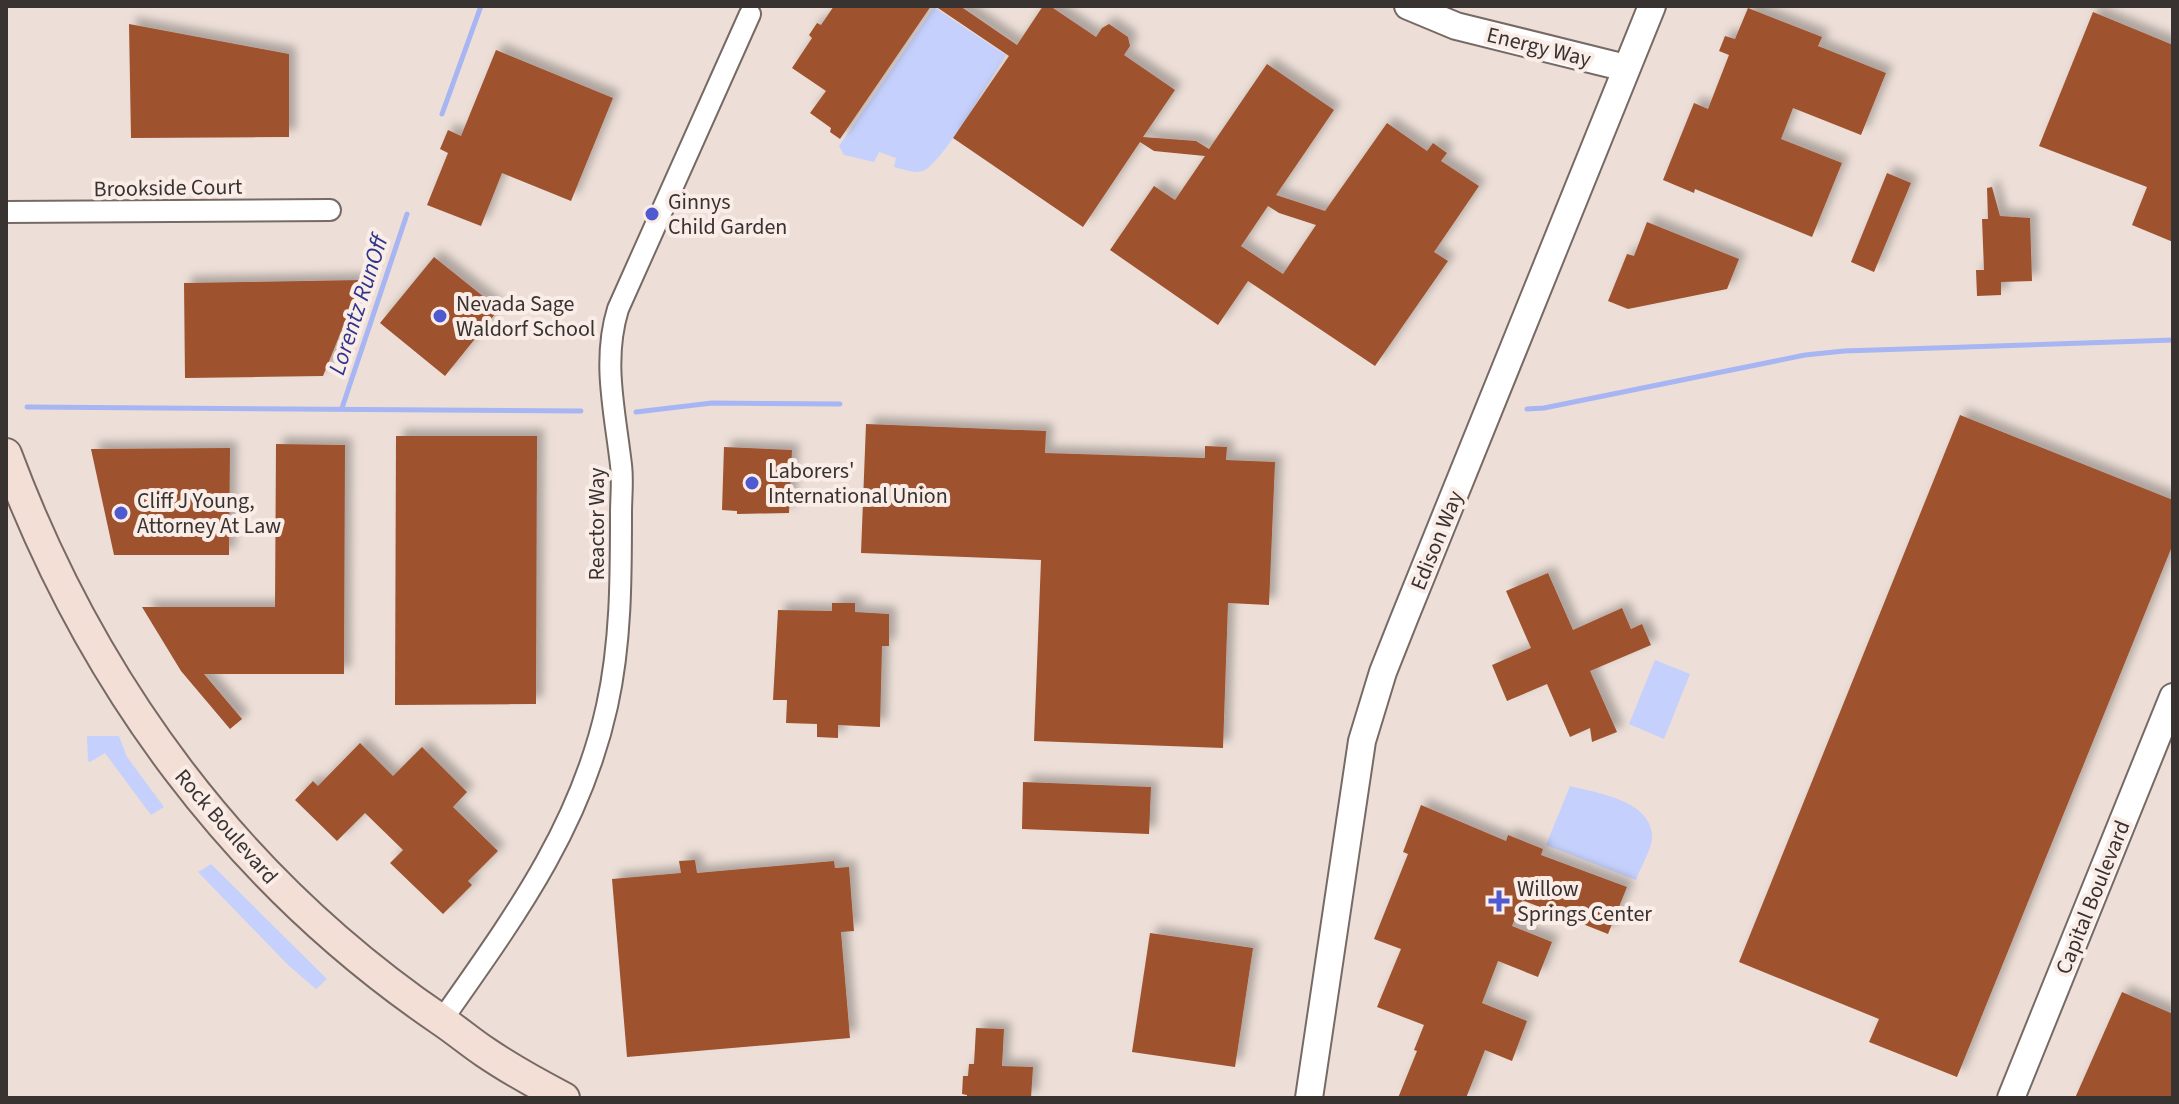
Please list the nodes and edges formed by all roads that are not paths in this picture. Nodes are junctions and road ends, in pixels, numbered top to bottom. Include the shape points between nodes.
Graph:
1 (1408, 6) edge
2 (1652, 6) edge
3 (750, 14) dead end
4 (1626, 68) junction
5 (330, 210) dead end
6 (6, 212) edge
7 (6, 454) edge
8 (2173, 697) edge
9 (442, 1020) junction
10 (564, 1098) edge
11 (1309, 1098) edge
12 (2011, 1098) edge

1 - 4 street, Energy Way via 1456,26
2 - 4 street, Edison Way
3 - 9 street, Reactor Way via 611,333 621,551 615,660 598,744 530,893
4 - 11 street, Edison Way via 1371,710 1357,772
5 - 6 street, Brookside Court
7 - 9 main road, Rock Boulevard via 37,533 94,645 181,775 297,905 374,973
8 - 12 street, Capital Boulevard
9 - 10 main road, Rock Boulevard

